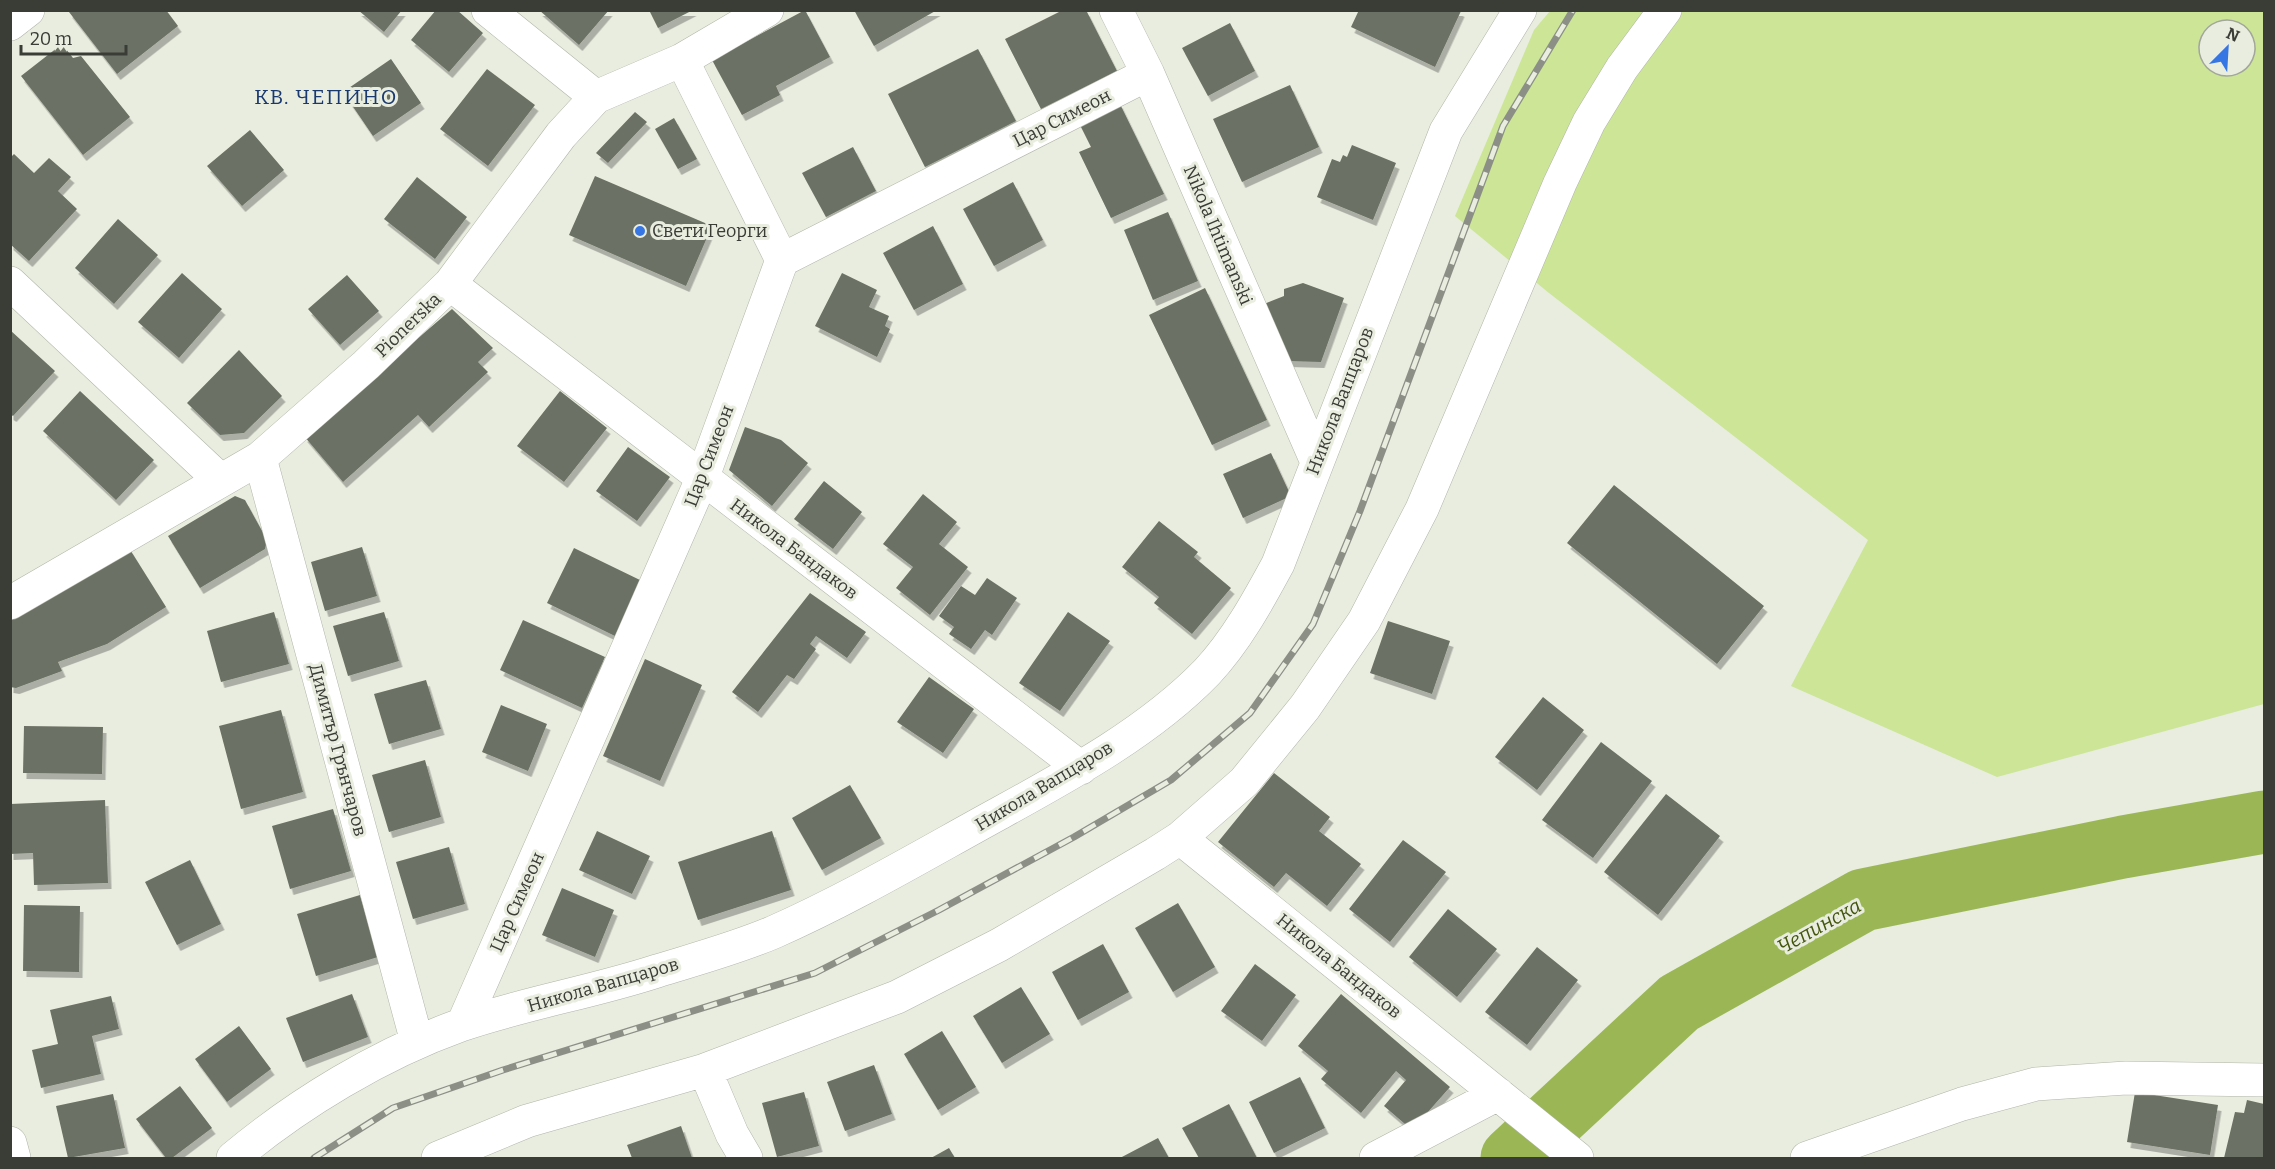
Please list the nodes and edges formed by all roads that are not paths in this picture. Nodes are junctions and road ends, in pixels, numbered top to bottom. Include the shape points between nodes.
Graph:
1 (28, 10) edge
2 (488, 10) edge
3 (767, 10) edge
4 (1116, 10) edge
5 (1520, 10) edge
6 (1665, 10) edge
7 (10, 24) edge
8 (682, 60) junction
9 (1148, 74) junction
10 (596, 97) junction
11 (782, 260) junction
12 (10, 283) edge
13 (450, 284) junction
14 (260, 458) junction
15 (1317, 462) junction
16 (702, 479) junction
17 (220, 480) junction
18 (10, 603) edge
19 (1081, 768) junction
20 (1180, 838) junction
21 (463, 1024) junction
22 (417, 1042) junction
23 (705, 1070) junction
24 (2265, 1080) edge
25 (1502, 1097) junction
26 (10, 1143) edge
27 (14, 1158) edge
28 (233, 1158) edge
29 (438, 1158) edge
30 (746, 1158) edge
31 (1376, 1158) edge
32 (1577, 1158) edge
33 (1807, 1158) edge

1 - 7 street
2 - 10 street
3 - 8 street, Pionerska
4 - 9 street, Nikola Ihtimanski
5 - 15 street, Никола Вапцаров via 1446,131
6 - 20 street via 1622,68 1589,122 1422,509 1364,621 1305,707 1244,782
8 - 10 street, Pionerska
8 - 11 street
9 - 11 street, Цар Симеон
9 - 15 street, Nikola Ihtimanski
10 - 13 street, Pionerska via 561,135
11 - 16 street, Цар Симеон
12 - 17 street
13 - 14 street, Pionerska
13 - 16 street, Никола Бандаков
14 - 17 street, Pionerska
14 - 22 street, Димитър Грънчаров
15 - 19 street, Никола Вапцаров via 1278,564 1250,614 1207,672 1150,720
16 - 19 street, Никола Бандаков
16 - 21 street, Цар Симеон
17 - 18 street, Pionerska
19 - 21 street, Никола Вапцаров via 904,866 773,932 654,972
20 - 23 street via 1010,939 897,997
20 - 25 street, Никола Бандаков
21 - 22 street, Никола Вапцаров
22 - 28 street, Никола Вапцаров via 337,1086
23 - 29 street via 527,1121
23 - 30 street
24 - 33 street via 2126,1078 2036,1084 1962,1104
25 - 31 street
25 - 32 street, Никола Бандаков
26 - 27 street

